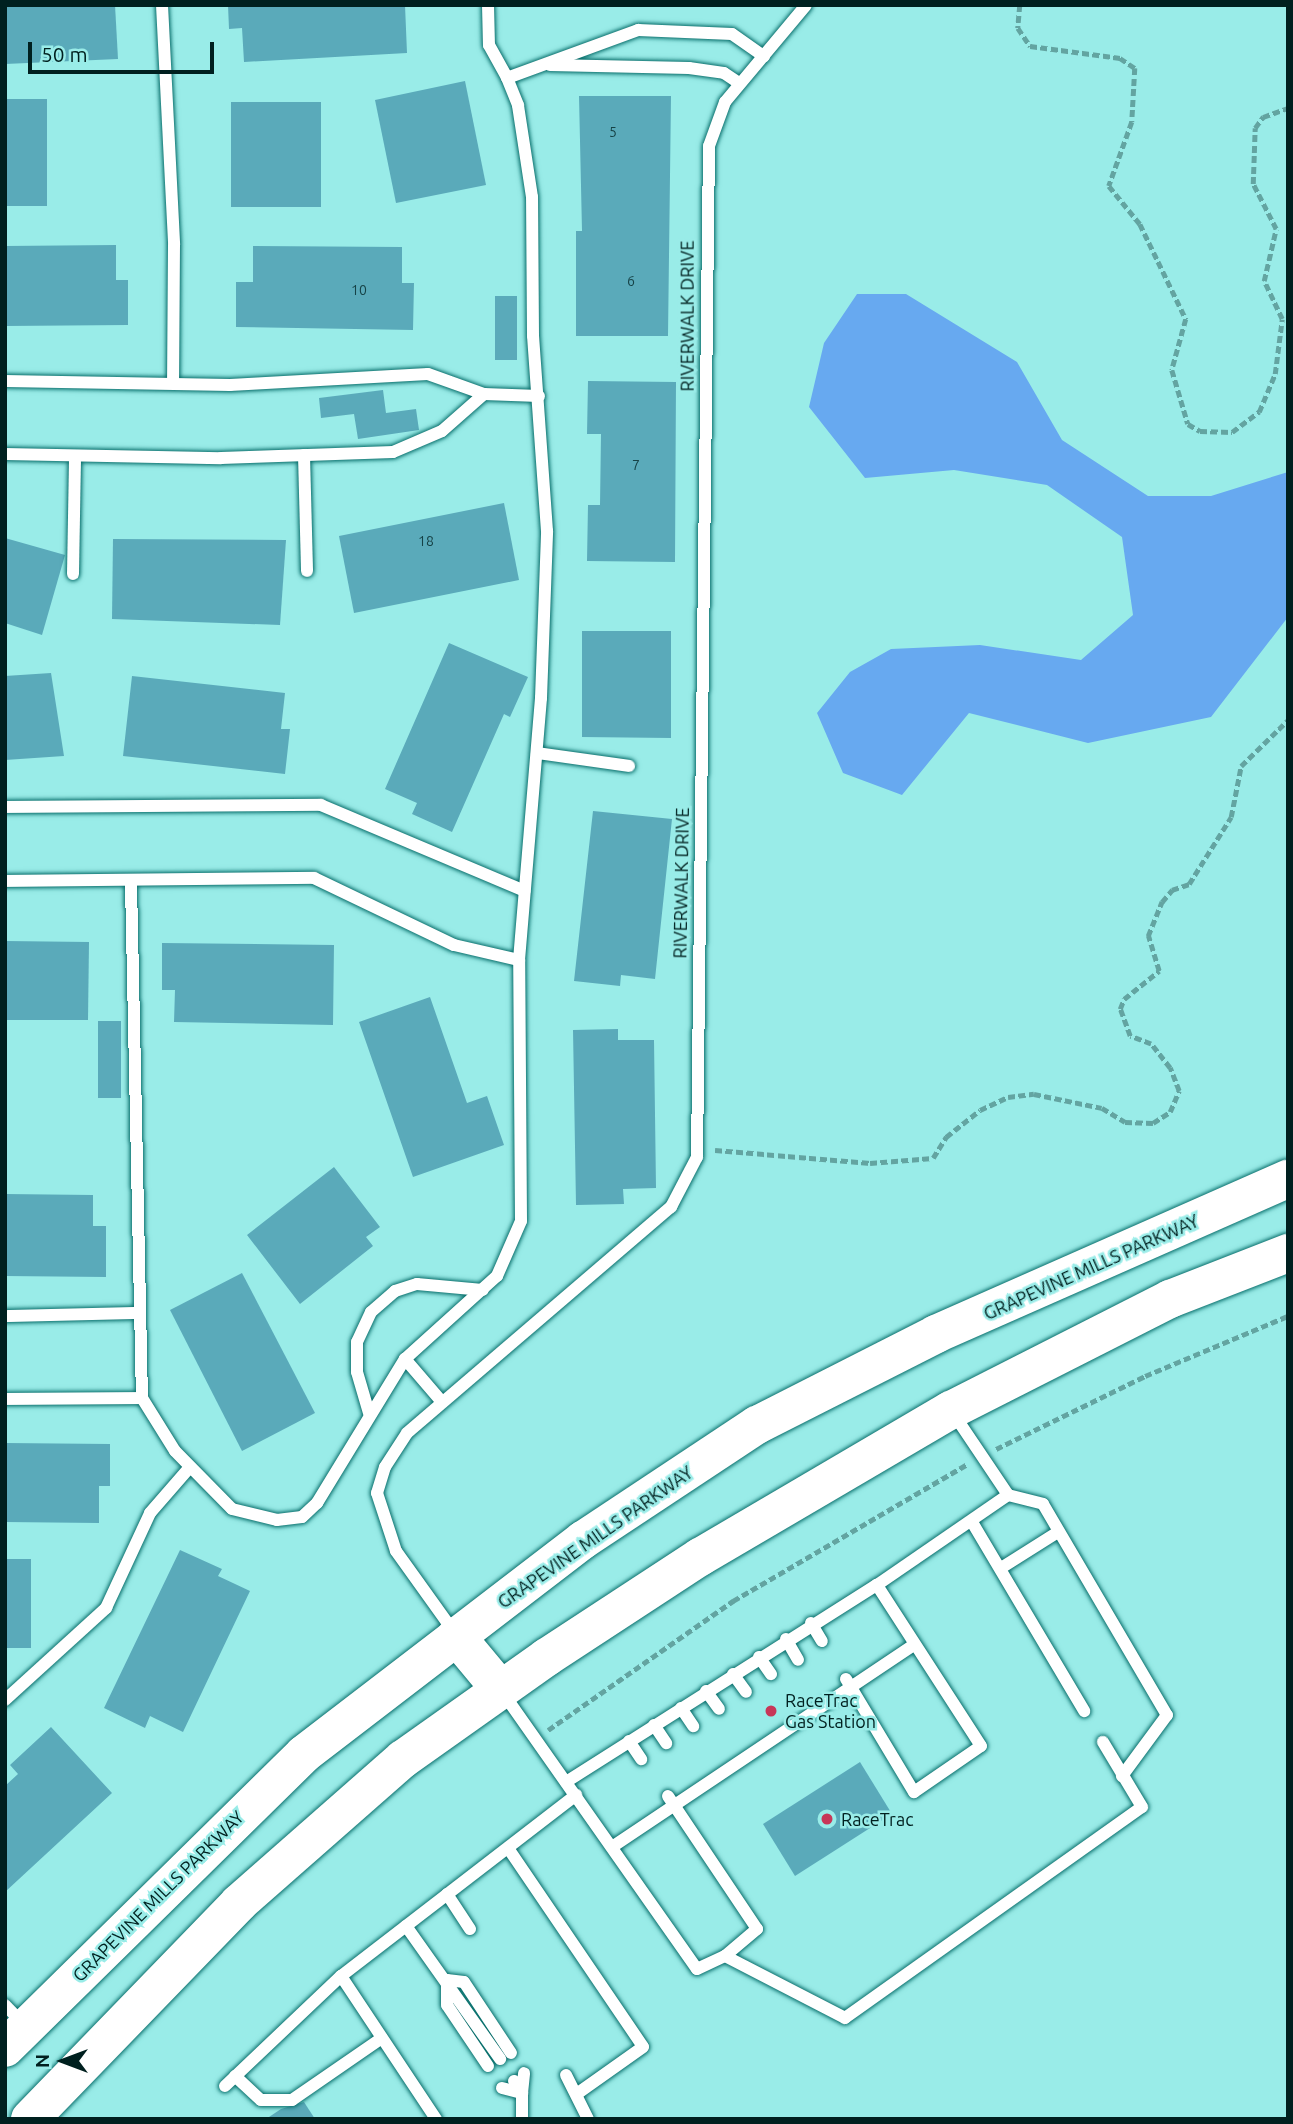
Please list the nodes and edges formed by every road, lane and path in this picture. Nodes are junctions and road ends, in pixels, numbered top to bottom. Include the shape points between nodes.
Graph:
1 (162, 5) edge
2 (488, 5) edge
3 (806, 5) edge
4 (1020, 5) edge
5 (764, 56) junction
6 (550, 65) junction
7 (507, 78) junction
8 (739, 83) junction
9 (1288, 108) edge
10 (5, 381) edge
11 (173, 383) junction
12 (484, 394) junction
13 (539, 396) junction
14 (5, 454) edge
15 (304, 455) junction
16 (75, 456) junction
17 (307, 571) dead end
18 (73, 574) dead end
19 (1288, 720) edge
20 (537, 753) junction
21 (629, 766) dead end
22 (5, 807) edge
23 (5, 880) edge
24 (131, 883) junction
25 (525, 891) junction
26 (519, 960) junction
27 (697, 1148) junction
28 (1288, 1179) edge
29 (1288, 1252) edge
30 (483, 1290) junction
31 (138, 1313) junction
32 (5, 1316) edge
33 (1288, 1316) edge
34 (405, 1359) junction
35 (142, 1398) junction
36 (5, 1399) edge
37 (442, 1402) junction
38 (951, 1410) junction
39 (369, 1413) junction
40 (980, 1457) junction
41 (190, 1467) junction
42 (1007, 1495) junction
43 (972, 1522) junction
44 (1058, 1532) junction
45 (1001, 1568) junction
46 (877, 1585) junction
47 (811, 1623) junction
48 (456, 1636) junction
49 (786, 1639) junction
50 (821, 1641) dead end
51 (914, 1645) junction
52 (760, 1657) junction
53 (798, 1660) dead end
54 (733, 1674) junction
55 (771, 1674) dead end
56 (850, 1684) junction
57 (501, 1690) junction
58 (706, 1691) junction
59 (746, 1692) dead end
60 (5, 1700) edge
61 (681, 1708) junction
62 (719, 1709) dead end
63 (1084, 1711) dead end
64 (654, 1725) junction
65 (693, 1727) dead end
66 (536, 1738) junction
67 (629, 1741) junction
68 (1102, 1742) dead end
69 (666, 1743) dead end
70 (641, 1759) dead end
71 (1122, 1776) junction
72 (691, 1781) dead end
73 (566, 1782) junction
74 (699, 1792) junction
75 (576, 1795) junction
76 (672, 1802) junction
77 (612, 1847) junction
78 (508, 1848) junction
79 (447, 1894) junction
80 (406, 1926) junction
81 (470, 1928) dead end
82 (725, 1956) junction
83 (341, 1976) junction
84 (447, 1980) junction
85 (12, 2027) edge
86 (382, 2038) junction
87 (566, 2075) dead end
88 (235, 2076) junction
89 (513, 2080) dead end
90 (225, 2086) dead end
91 (578, 2093) junction
92 (30, 2119) edge
93 (436, 2119) edge
94 (522, 2119) edge
95 (588, 2119) edge

1 - 11 lane via 174,244
2 - 7 lane via 489,45
3 - 5 lane, RIVERWALK DRIVE
4 - 9 path via 1018,28 1030,46 1119,58 1135,68 1132,122 1109,186 1140,224 1186,319 1172,370 1188,424 1200,430 1231,432 1259,412 1275,374 1282,319 1264,281 1276,229 1253,184 1255,128 1262,117
5 - 6 lane via 732,34 638,30 597,41
5 - 8 lane, RIVERWALK DRIVE
6 - 7 lane
6 - 8 lane via 689,68 724,73
7 - 13 lane via 518,105 532,197
8 - 27 lane, RIVERWALK DRIVE via 709,146 705,230
10 - 11 lane
11 - 12 lane via 321,383 428,374
12 - 13 lane
12 - 15 lane via 442,430 393,452
13 - 20 lane via 547,531
14 - 16 lane
15 - 16 lane
15 - 17 lane
16 - 18 lane
19 - 27 path via 1241,766 1231,817 1189,884 1172,890 1162,902 1148,936 1159,971 1125,999 1120,1009 1130,1036 1151,1044 1170,1068 1179,1091 1170,1112 1153,1123 1125,1122 1102,1108 1034,1094 1007,1097 980,1110 946,1137 933,1158 870,1163
20 - 21 lane
20 - 25 lane
22 - 25 lane via 321,805
23 - 24 lane
24 - 26 lane via 314,878 454,946
24 - 31 lane
25 - 26 lane
26 - 30 lane via 522,1221 498,1276
27 - 37 lane, RIVERWALK DRIVE via 671,1207
28 - 48 main road, GRAPEVINE MILLS PARKWAY via 936,1334 757,1426 583,1541
29 - 38 main road via 1170,1299
30 - 34 lane
30 - 39 lane via 417,1284 395,1291 370,1312 357,1342 357,1372
31 - 32 lane
31 - 35 lane
33 - 40 path via 1145,1376
34 - 37 lane
34 - 39 lane
35 - 36 lane
35 - 41 lane
37 - 48 lane, RIVERWALK DRIVE via 407,1433 385,1467 377,1493 396,1551
38 - 40 lane
38 - 57 main road via 700,1557
39 - 41 lane via 317,1503 302,1517 277,1520 232,1509
40 - 42 lane
40 - 66 path via 733,1601
41 - 60 lane via 150,1513 106,1608
42 - 43 lane
42 - 44 lane via 1043,1504
43 - 45 lane
43 - 46 lane
44 - 45 lane
44 - 71 lane via 1167,1715
45 - 63 lane
46 - 47 lane
46 - 51 lane
47 - 49 lane
47 - 50 lane
48 - 57 main road
48 - 85 main road, GRAPEVINE MILLS PARKWAY via 304,1754
49 - 52 lane
49 - 53 lane
51 - 56 lane
51 - 56 lane via 981,1746 914,1792
52 - 54 lane
52 - 55 lane
54 - 58 lane
54 - 59 lane
56 - 74 lane via 723,1769
57 - 66 lane
57 - 92 main road via 403,1759 239,1903
58 - 61 lane
58 - 62 lane
61 - 64 lane
61 - 65 lane
64 - 67 lane
64 - 69 lane
66 - 73 lane
67 - 70 lane
67 - 73 lane
68 - 71 lane
71 - 82 lane via 1142,1807 845,2018
72 - 74 lane
73 - 75 lane
74 - 76 lane
75 - 77 lane
75 - 78 lane
76 - 77 lane
76 - 82 lane via 757,1929
77 - 82 lane via 697,1969
78 - 79 lane
78 - 91 lane via 643,2047
79 - 80 lane
79 - 81 lane
80 - 83 lane
80 - 84 lane
83 - 86 lane
83 - 88 lane
84 - 84 lane via 447,2005 499,2059 464,1982
86 - 88 lane via 292,2100 261,2100
86 - 93 lane
87 - 91 lane
88 - 90 lane
89 - 94 lane via 522,2093
91 - 95 lane

